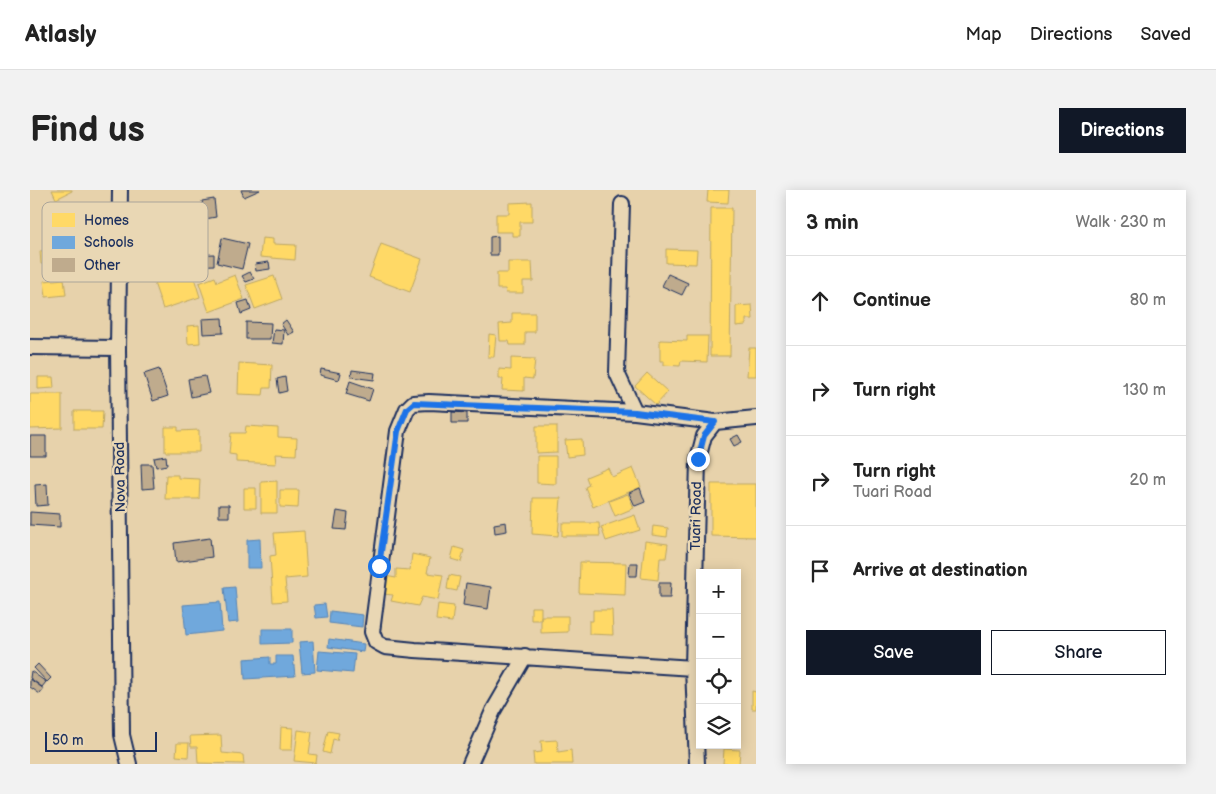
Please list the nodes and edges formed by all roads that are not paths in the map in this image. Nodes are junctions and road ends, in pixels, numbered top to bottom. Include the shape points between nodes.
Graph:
1 (622, 204) dead end
2 (119, 282) edge
3 (30, 347) edge
4 (118, 348) junction
5 (635, 412) junction
6 (756, 418) edge
7 (715, 422) junction
8 (525, 656) junction
9 (693, 668) junction
10 (129, 764) edge
11 (470, 764) edge
12 (697, 764) edge

1 - 5 street via 617,373
2 - 4 street, Nova Road
3 - 4 street
4 - 10 street, Nova Road via 122,735
5 - 7 street
5 - 8 street via 429,402 414,403 403,418 398,431 379,566 372,632 376,642 386,647 415,650
6 - 7 street
7 - 9 street, Tuari Road via 704,436 698,459
8 - 9 street
8 - 11 street via 493,711
9 - 12 street, Tuari Road

